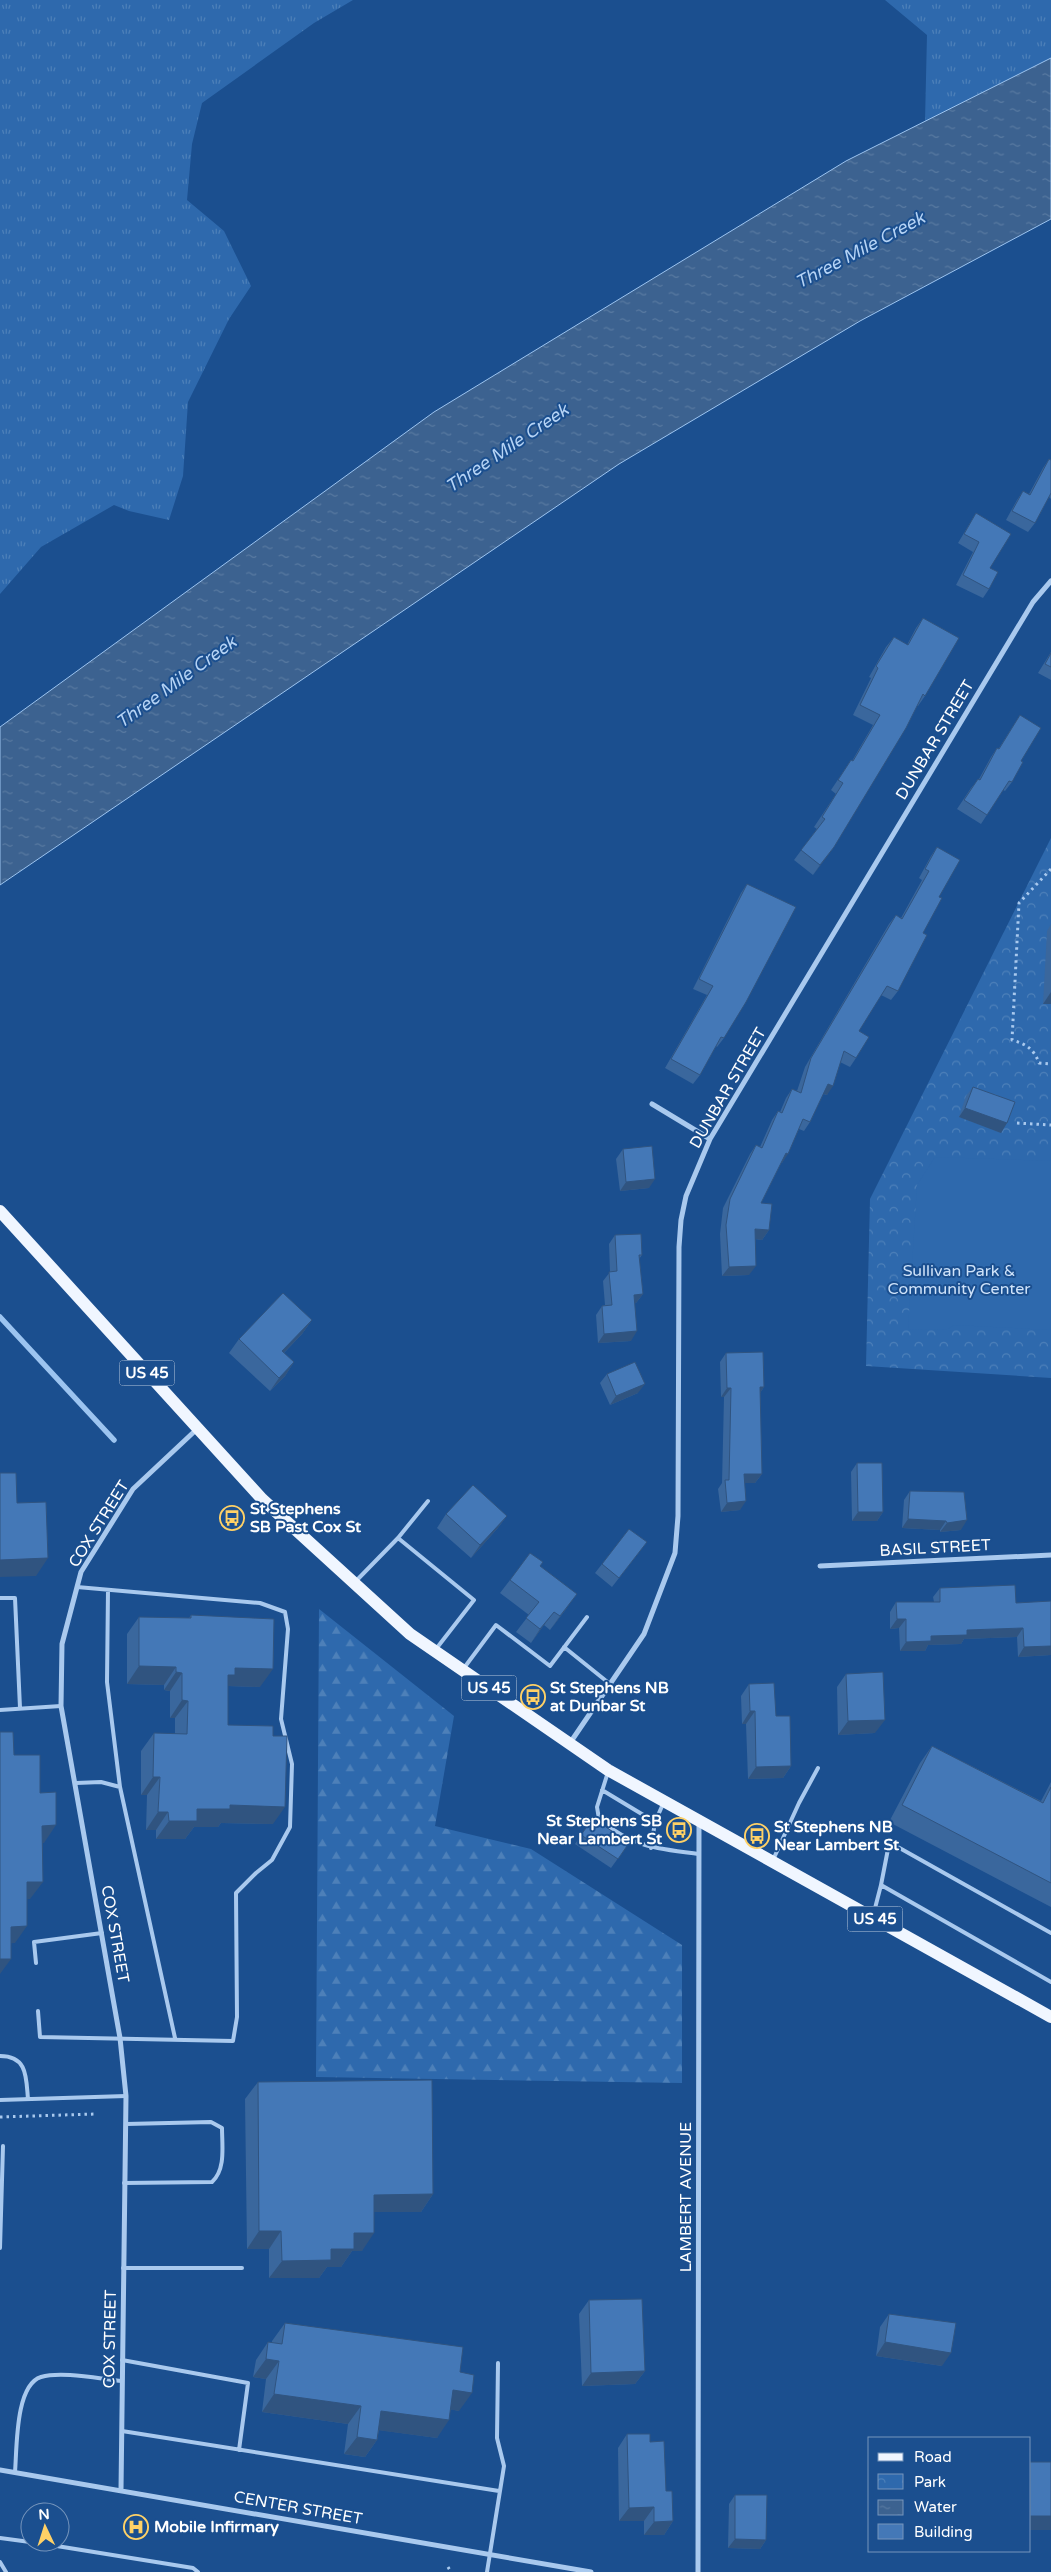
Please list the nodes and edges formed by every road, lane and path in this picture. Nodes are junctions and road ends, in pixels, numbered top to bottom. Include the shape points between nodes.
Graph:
1 (1051, 581) edge
2 (1051, 869) edge
3 (1051, 1064) edge
4 (652, 1104) dead end
5 (1017, 1123) dead end
6 (1051, 1125) edge
7 (710, 1139) junction
8 (0, 1211) edge
9 (197, 1428) junction
10 (428, 1501) dead end
11 (398, 1538) junction
12 (1051, 1555) edge
13 (820, 1566) dead end
14 (354, 1584) junction
15 (77, 1587) junction
16 (108, 1590) junction
17 (0, 1598) edge
18 (587, 1617) dead end
19 (564, 1647) junction
20 (434, 1651) junction
21 (462, 1670) junction
22 (610, 1684) junction
23 (61, 1706) junction
24 (20, 1708) junction
25 (0, 1710) edge
26 (570, 1743) junction
27 (818, 1768) dead end
28 (608, 1770) junction
29 (76, 1783) junction
30 (120, 1786) junction
31 (602, 1790) junction
32 (664, 1802) junction
33 (699, 1821) junction
34 (654, 1822) junction
35 (651, 1848) junction
36 (699, 1854) junction
37 (772, 1862) junction
38 (882, 1885) junction
39 (873, 1918) junction
40 (102, 1933) junction
41 (1051, 1933) edge
42 (36, 1963) dead end
43 (1051, 1982) edge
44 (38, 2011) dead end
45 (1051, 2018) edge
46 (120, 2038) junction
47 (175, 2038) junction
48 (0, 2056) edge
49 (126, 2096) junction
50 (28, 2099) junction
51 (0, 2100) edge
52 (95, 2114) dead end
53 (0, 2117) edge
54 (126, 2124) junction
55 (3, 2146) dead end
56 (124, 2183) junction
57 (0, 2248) edge
58 (124, 2268) junction
59 (242, 2268) dead end
60 (122, 2360) junction
61 (498, 2363) dead end
62 (122, 2381) junction
63 (122, 2431) junction
64 (239, 2450) junction
65 (0, 2470) edge
66 (15, 2472) junction
67 (121, 2490) junction
68 (498, 2491) junction
69 (0, 2538) edge
70 (20, 2541) edge
71 (70, 2548) edge
72 (490, 2554) junction
73 (0, 2562) edge
74 (6, 2572) edge
75 (198, 2572) edge
76 (447, 2572) edge
77 (451, 2572) edge
78 (487, 2572) edge
79 (591, 2572) edge
80 (698, 2572) edge

1 - 7 street, DUNBAR STREET via 1033,602
2 - 3 path via 1019,903 1012,1040 1033,1050 1039,1063
4 - 7 street
5 - 6 path
7 - 22 street, DUNBAR STREET via 686,1196 681,1220 675,1553 644,1634
8 - 9 main road, US 45
9 - 14 main road, US 45 via 262,1499
9 - 15 street, COX STREET via 133,1489 81,1572
10 - 11 lane
11 - 14 lane
11 - 20 lane via 474,1600
12 - 13 street, BASIL STREET
14 - 20 main road, US 45
15 - 16 lane
15 - 23 street, COX STREET via 62,1644
16 - 30 lane via 107,1682
16 - 47 lane via 260,1603 284,1612 288,1629 282,1719 292,1764 290,1827 272,1860 236,1893 237,2018 233,2040
17 - 24 lane via 15,1598
18 - 19 lane
19 - 21 lane via 550,1666 496,1625
19 - 22 lane
20 - 21 main road, US 45
21 - 26 main road, US 45
22 - 26 street, DUNBAR STREET
23 - 24 lane
23 - 29 street, COX STREET
24 - 25 lane
26 - 28 main road, US 45
27 - 37 lane
28 - 31 lane
28 - 32 main road, US 45
29 - 30 lane via 100,1782
29 - 40 street, COX STREET
30 - 47 lane
31 - 34 lane
31 - 35 lane via 597,1807 599,1819 615,1832
32 - 33 main road, US 45
32 - 34 lane
33 - 36 street, LAMBERT AVENUE
33 - 37 main road, US 45
34 - 35 lane
35 - 36 lane
36 - 80 street, LAMBERT AVENUE
37 - 39 main road, US 45
38 - 39 lane
38 - 41 lane via 888,1849 896,1846
38 - 43 lane
39 - 45 main road, US 45
40 - 42 lane via 34,1942
40 - 46 street, COX STREET
44 - 46 lane via 40,2037
46 - 47 lane
46 - 49 street, COX STREET
48 - 50 lane via 10,2056 19,2061 25,2073
49 - 50 lane
49 - 54 street, COX STREET
50 - 51 lane
52 - 53 path
54 - 56 street, COX STREET
54 - 56 lane via 211,2122 222,2128 222,2156 219,2175 212,2182
55 - 57 lane
56 - 58 street, COX STREET
58 - 59 lane
58 - 60 street, COX STREET
60 - 62 street, COX STREET
60 - 64 lane via 248,2383
61 - 68 lane via 497,2438 504,2466
62 - 63 street, COX STREET
62 - 66 lane via 57,2375 41,2377 31,2383 22,2397
63 - 64 lane
63 - 67 street, COX STREET
64 - 68 lane
65 - 66 street, CENTER STREET
66 - 67 street, CENTER STREET
67 - 72 street, CENTER STREET
68 - 72 lane
69 - 70 lane
71 - 75 lane via 193,2568
72 - 78 lane
72 - 79 street, CENTER STREET
73 - 74 lane
76 - 77 path via 448,2567

